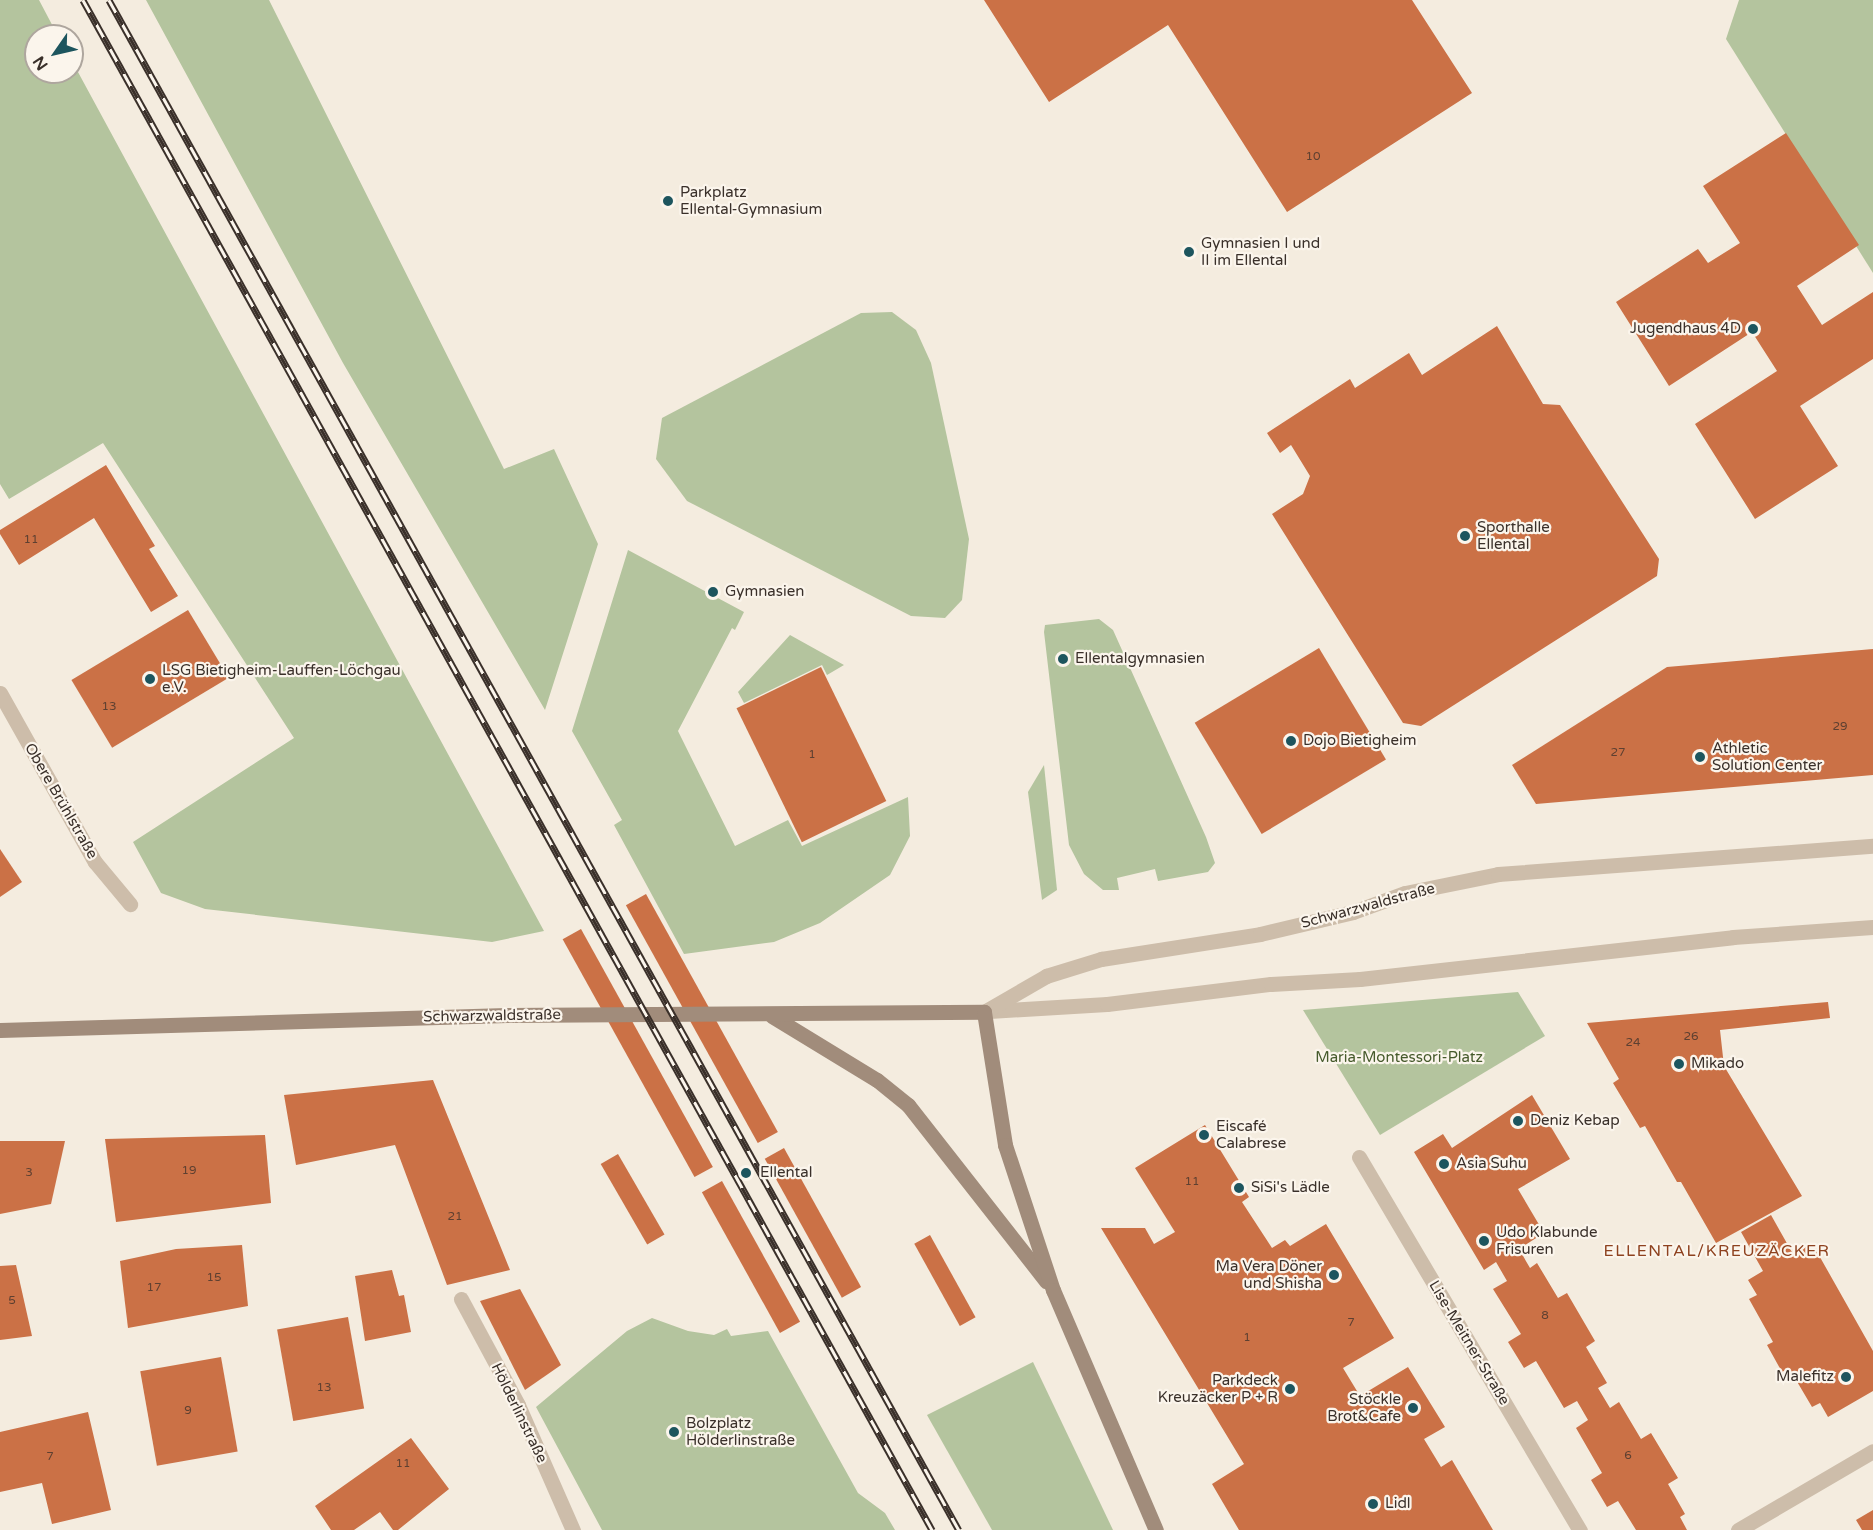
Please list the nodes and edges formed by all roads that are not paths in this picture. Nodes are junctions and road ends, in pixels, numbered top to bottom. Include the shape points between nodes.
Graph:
1 (0, 693) edge
2 (1873, 846) edge
3 (130, 904) dead end
4 (1873, 927) edge
5 (984, 1012) junction
6 (772, 1016) junction
7 (0, 1030) edge
8 (1359, 1157) dead end
9 (1053, 1290) junction
10 (461, 1299) dead end
11 (1873, 1451) edge
12 (573, 1530) edge
13 (1156, 1530) edge
14 (1580, 1530) edge
15 (1738, 1530) edge

1 - 3 street, Obere Brühlstraße via 95,862
2 - 5 street, Schwarzwaldstraße via 1498,874 1405,893 1353,912 1260,934 1101,959 1046,976
4 - 5 street, Schwarzwaldstraße via 1733,937 1360,980 1271,984 1107,1004
5 - 6 main road, Schwarzwaldstraße
5 - 9 main road via 1005,1145
6 - 7 main road, Schwarzwaldstraße via 507,1015
6 - 9 main road via 877,1080 908,1106
8 - 14 street, Lise-Meitner-Straße
9 - 13 main road
10 - 12 street, Hölderlinstraße via 518,1405
11 - 15 street

